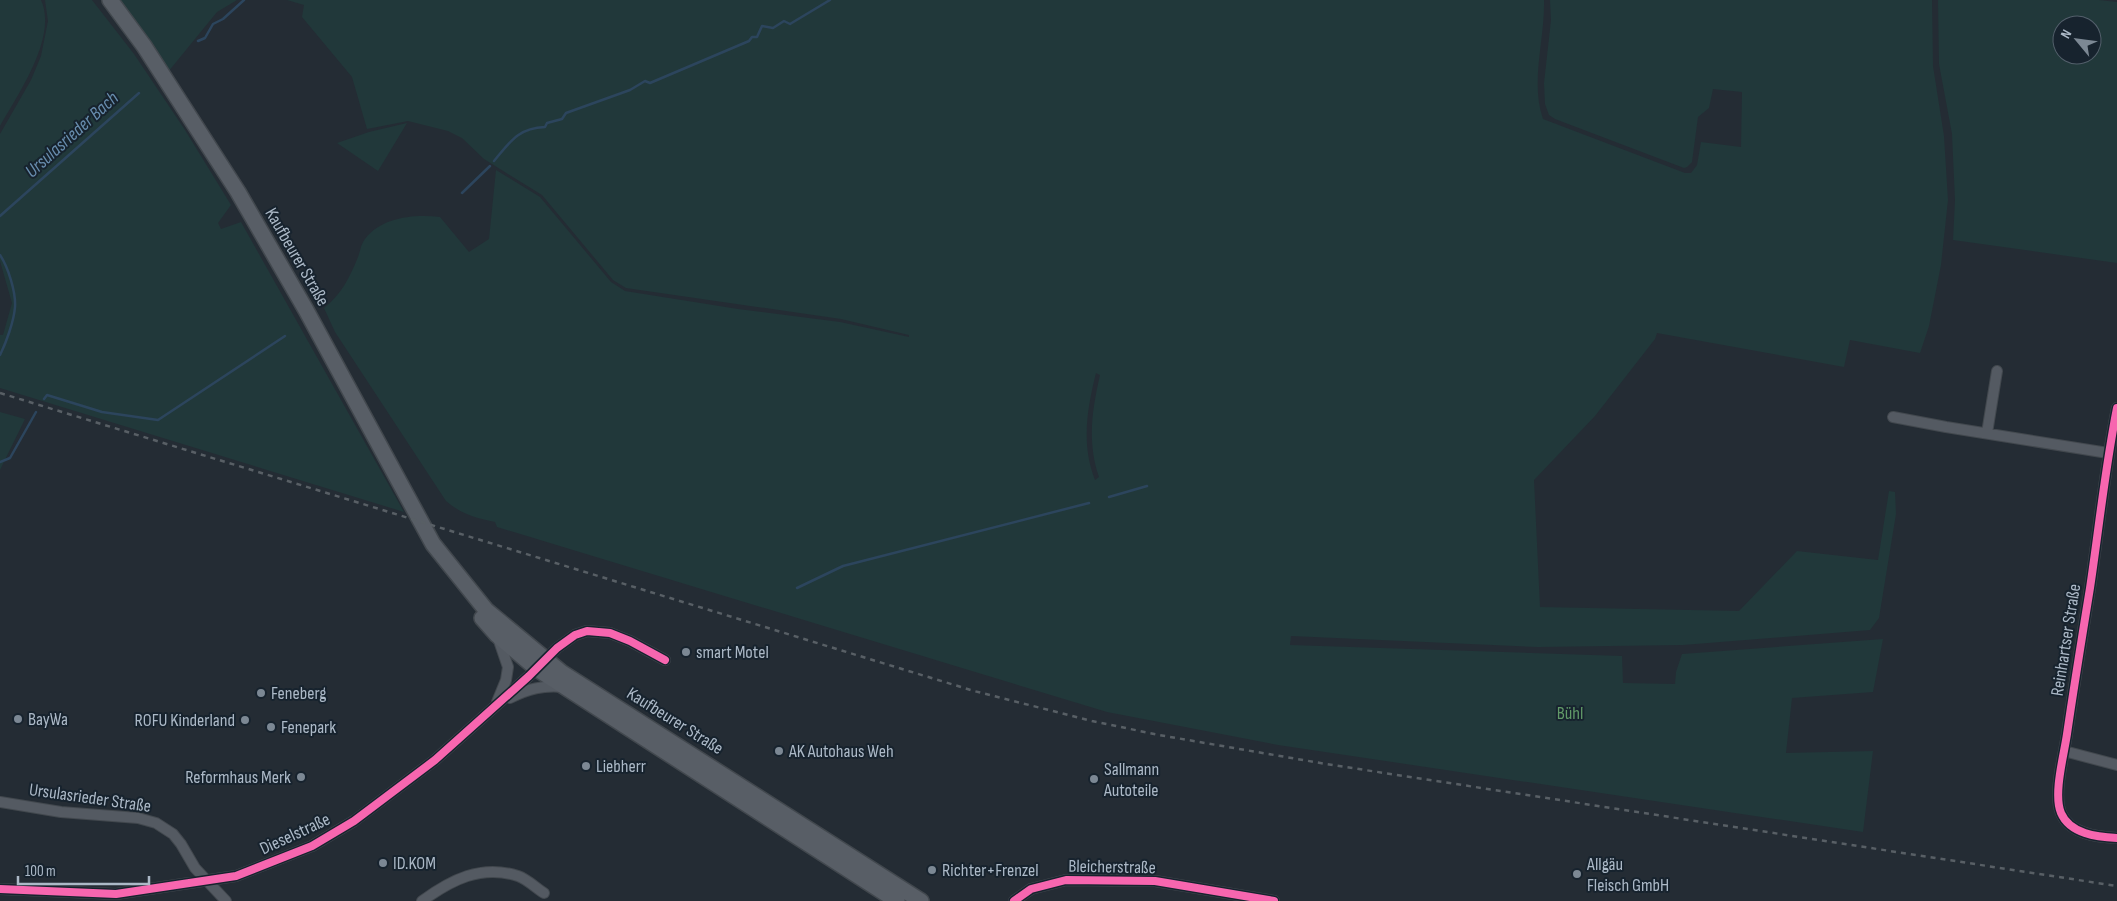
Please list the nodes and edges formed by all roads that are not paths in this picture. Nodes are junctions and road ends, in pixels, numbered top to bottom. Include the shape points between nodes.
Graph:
1 (110, 0) edge
2 (1997, 371) dead end
3 (2117, 408) edge
4 (1893, 416) dead end
5 (1987, 433) junction
6 (2108, 453) junction
7 (433, 544) junction
8 (497, 635) junction
9 (665, 660) dead end
10 (540, 664) junction
11 (564, 688) junction
12 (496, 705) junction
13 (2064, 751) junction
14 (2117, 765) edge
15 (0, 802) edge
16 (2117, 838) edge
17 (208, 881) junction
18 (0, 889) edge
19 (544, 893) dead end
20 (226, 901) edge
21 (422, 901) edge
22 (897, 901) edge
23 (921, 901) edge
24 (1014, 901) edge
25 (1274, 901) edge

1 - 7 main road, Kaufbeurer Straße via 144,46 243,200
2 - 5 street
3 - 6 street, Reinhartser Straße
4 - 5 street
5 - 6 street
6 - 13 street, Reinhartser Straße
7 - 8 main road, Kaufbeurer Straße via 447,574
7 - 10 main road, Kaufbeurer Straße via 486,610
8 - 10 main road, Kaufbeurer Straße
8 - 12 street, Dieselstraße via 508,667
9 - 10 street, Dieselstraße via 630,641 600,631 587,631 565,641
10 - 11 main road, Kaufbeurer Straße
10 - 12 street, Dieselstraße
10 - 23 main road, Kaufbeurer Straße
11 - 12 street, Dieselstraße via 534,688
11 - 22 main road, Kaufbeurer Straße
12 - 17 street, Dieselstraße via 435,760 334,834 236,876
13 - 14 street
13 - 16 street, Reinhartser Straße via 2059,794 2062,814 2081,832
15 - 17 street, Ursulasrieder Straße via 61,812 138,818 156,823 173,834 195,868
17 - 18 street, Dieselstraße via 116,894
17 - 20 street, Ursulasrieder Straße
19 - 21 street via 519,876 491,871 462,877
24 - 25 street, Bleicherstraße via 1031,889 1066,880 1155,881

